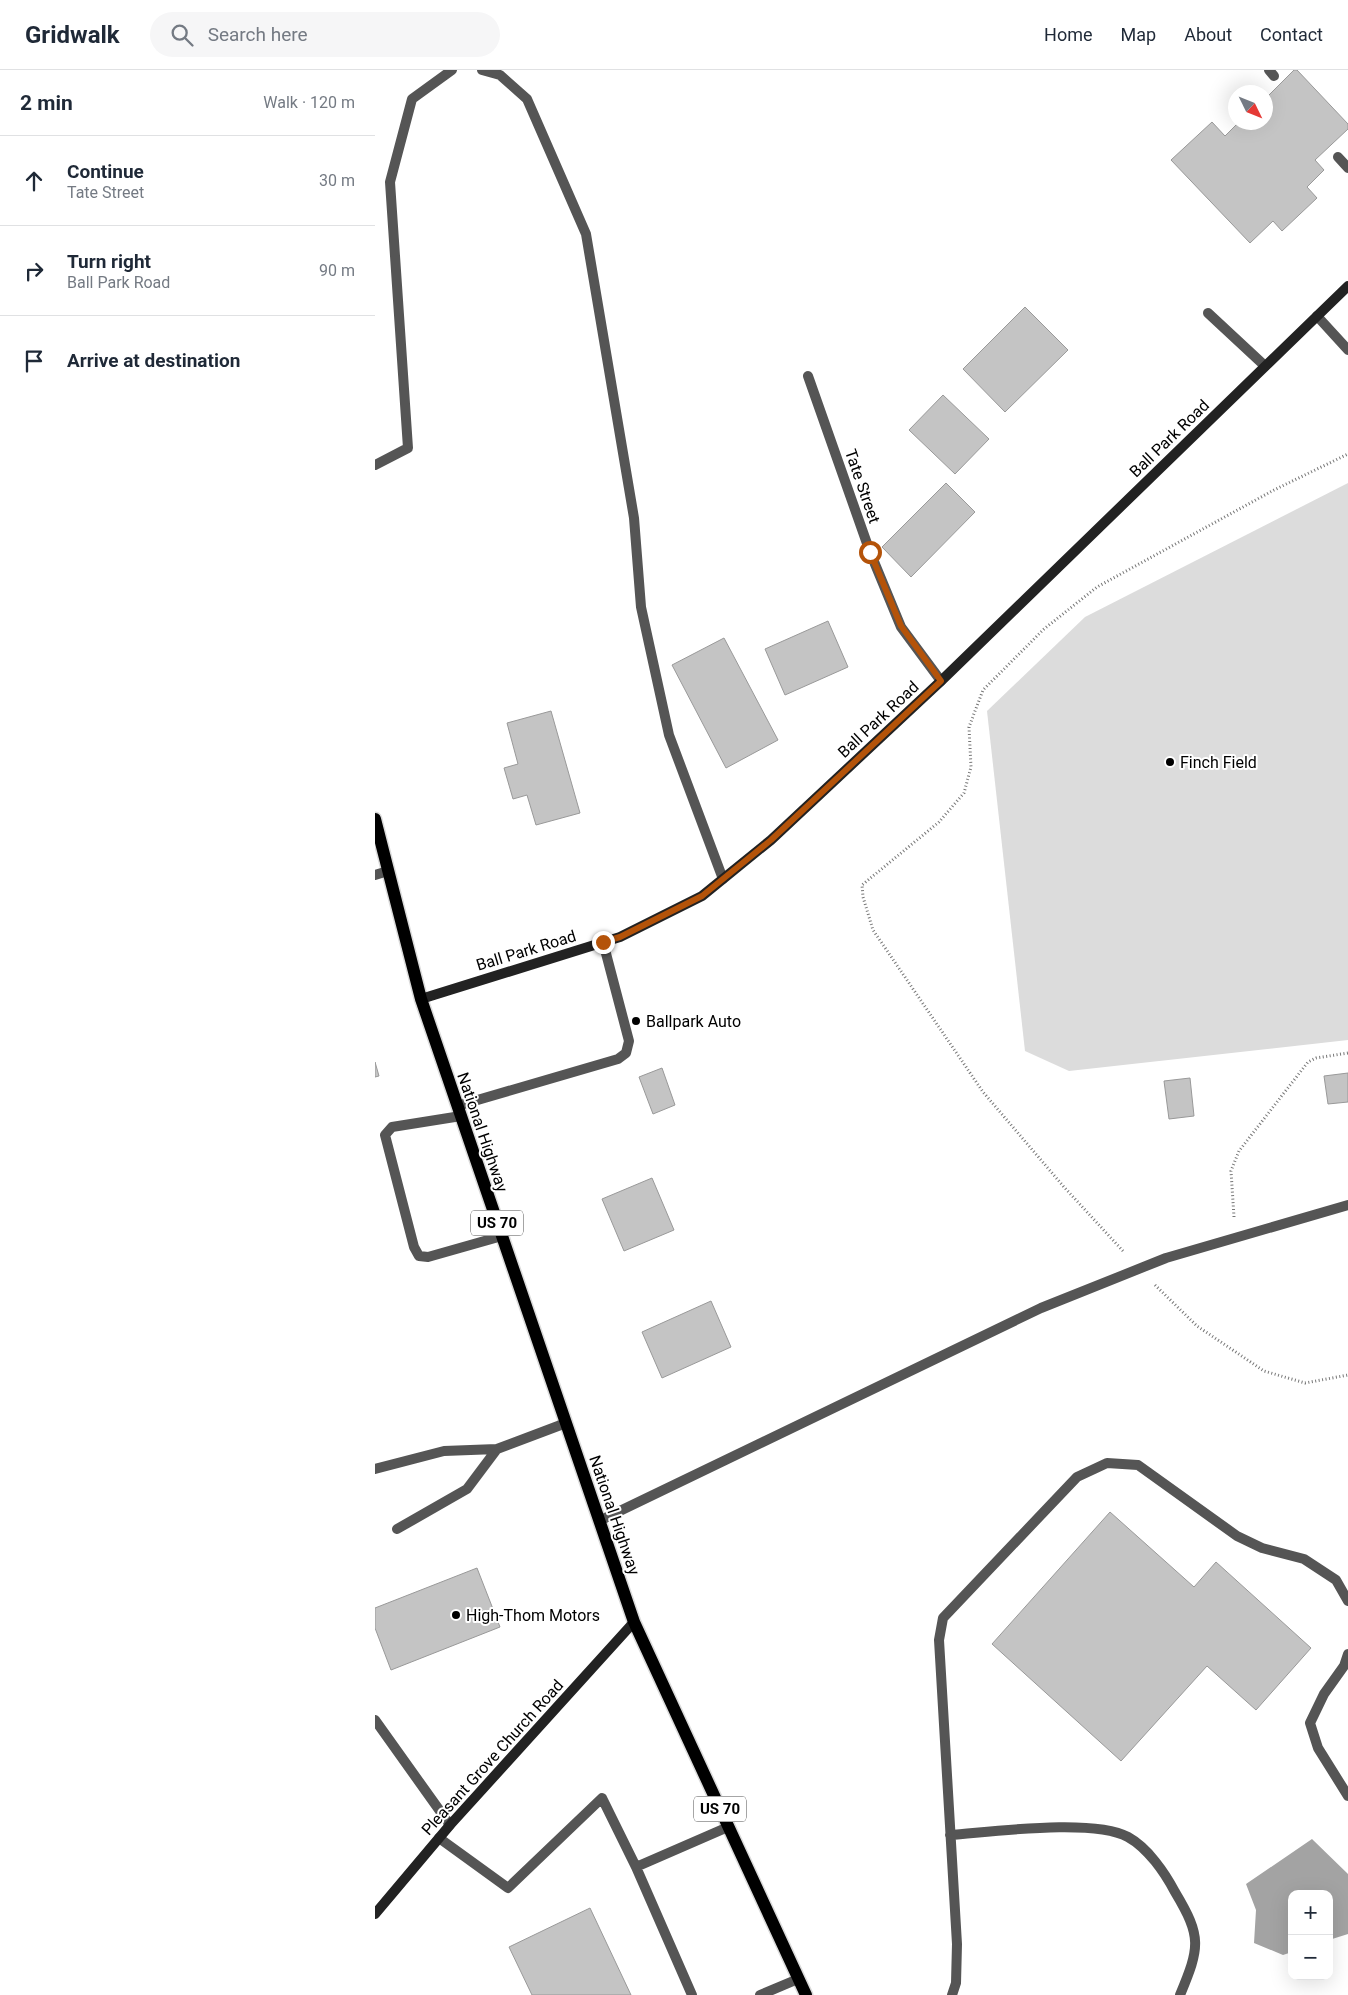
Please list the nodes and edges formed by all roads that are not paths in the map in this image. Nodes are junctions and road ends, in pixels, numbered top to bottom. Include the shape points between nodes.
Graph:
1 (452, 70) edge
2 (482, 70) edge
3 (1338, 157) dead end
4 (1348, 168) edge
5 (1348, 286) edge
6 (1208, 312) dead end
7 (1317, 316) junction
8 (1348, 350) edge
9 (1265, 366) junction
10 (809, 376) dead end
11 (375, 465) edge
12 (941, 681) junction
13 (375, 819) edge
14 (388, 871) junction
15 (375, 875) edge
16 (723, 879) junction
17 (603, 942) junction
18 (421, 999) junction
19 (459, 1111) junction
20 (1348, 1205) edge
21 (502, 1236) junction
22 (566, 1423) junction
23 (497, 1449) junction
24 (375, 1469) edge
25 (599, 1521) junction
26 (397, 1529) dead end
27 (1348, 1601) edge
28 (634, 1622) junction
29 (1348, 1654) edge
30 (375, 1720) edge
31 (1348, 1796) edge
32 (450, 1825) junction
33 (728, 1827) junction
34 (950, 1835) junction
35 (439, 1838) junction
36 (636, 1867) junction
37 (375, 1914) edge
38 (798, 1979) junction
39 (692, 1995) edge
40 (760, 1995) edge
41 (806, 1995) edge
42 (952, 1995) edge
43 (1181, 1995) edge

1 - 11 street via 412,99 390,182 408,448
2 - 16 street via 500,74 527,99 586,234 634,518 641,607 669,735
3 - 4 street
5 - 7 street, Ball Park Road
6 - 9 street
7 - 8 street
7 - 9 street, Ball Park Road
9 - 12 street, Ball Park Road
10 - 12 street, Tate Street via 870,552 901,626
12 - 16 street, Ball Park Road via 771,840
13 - 14 main road, National Highway / US 70
14 - 15 street
14 - 18 main road, National Highway / US 70
16 - 17 street, Ball Park Road via 702,896 620,937
17 - 18 street, Ball Park Road
17 - 19 street via 629,1041 626,1053 618,1059
18 - 19 main road, National Highway / US 70
19 - 21 main road, National Highway / US 70
19 - 21 street via 393,1127 385,1135 414,1247 419,1256 428,1257
20 - 25 street via 1166,1258 1041,1308
21 - 22 main road, National Highway / US 70
22 - 23 street
22 - 25 main road, National Highway / US 70
23 - 24 street via 444,1451
23 - 26 street via 467,1490
25 - 28 main road, National Highway / US 70
27 - 34 street via 1336,1580 1305,1559 1262,1548 1237,1536 1138,1465 1107,1463 1077,1477 943,1618 939,1640
28 - 32 street, Pleasant Grove Church Road
28 - 33 main road, US 70
29 - 31 street via 1310,1723 1319,1748
30 - 32 street
32 - 35 street, Pleasant Grove Church Road
33 - 36 street
33 - 38 main road, US 70
34 - 42 street via 957,1944 956,1982
34 - 43 street via 1093,1827 1128,1837 1147,1853 1171,1884 1192,1920 1196,1940 1193,1964
35 - 36 street via 508,1888 602,1798
35 - 37 street, Pleasant Grove Church Road
36 - 39 street
38 - 40 street
38 - 41 main road, US 70

